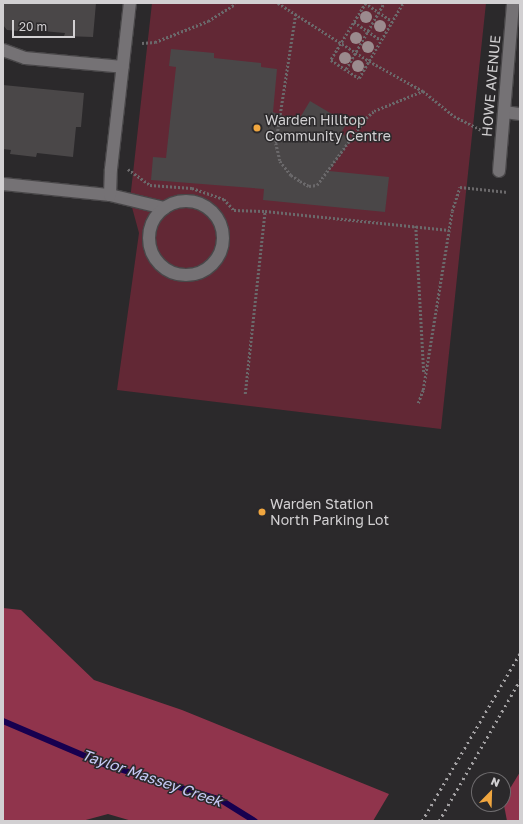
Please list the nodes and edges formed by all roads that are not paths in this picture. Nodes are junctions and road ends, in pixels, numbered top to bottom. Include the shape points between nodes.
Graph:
1 (130, 3) edge
2 (513, 3) edge
3 (3, 50) edge
4 (123, 67) junction
5 (505, 112) junction
6 (520, 114) edge
7 (499, 171) dead end
8 (3, 184) edge
9 (110, 195) junction
10 (164, 208) junction

1 - 4 street
2 - 5 street, HOWE AVENUE
3 - 4 street via 25,58
4 - 9 street
5 - 6 street
5 - 7 street, HOWE AVENUE
8 - 9 street
9 - 10 street
10 - 10 street via 151,228 149,240 152,253 159,263 174,273 192,274 204,271 220,253 222,230 217,219 210,209 199,203 175,203

